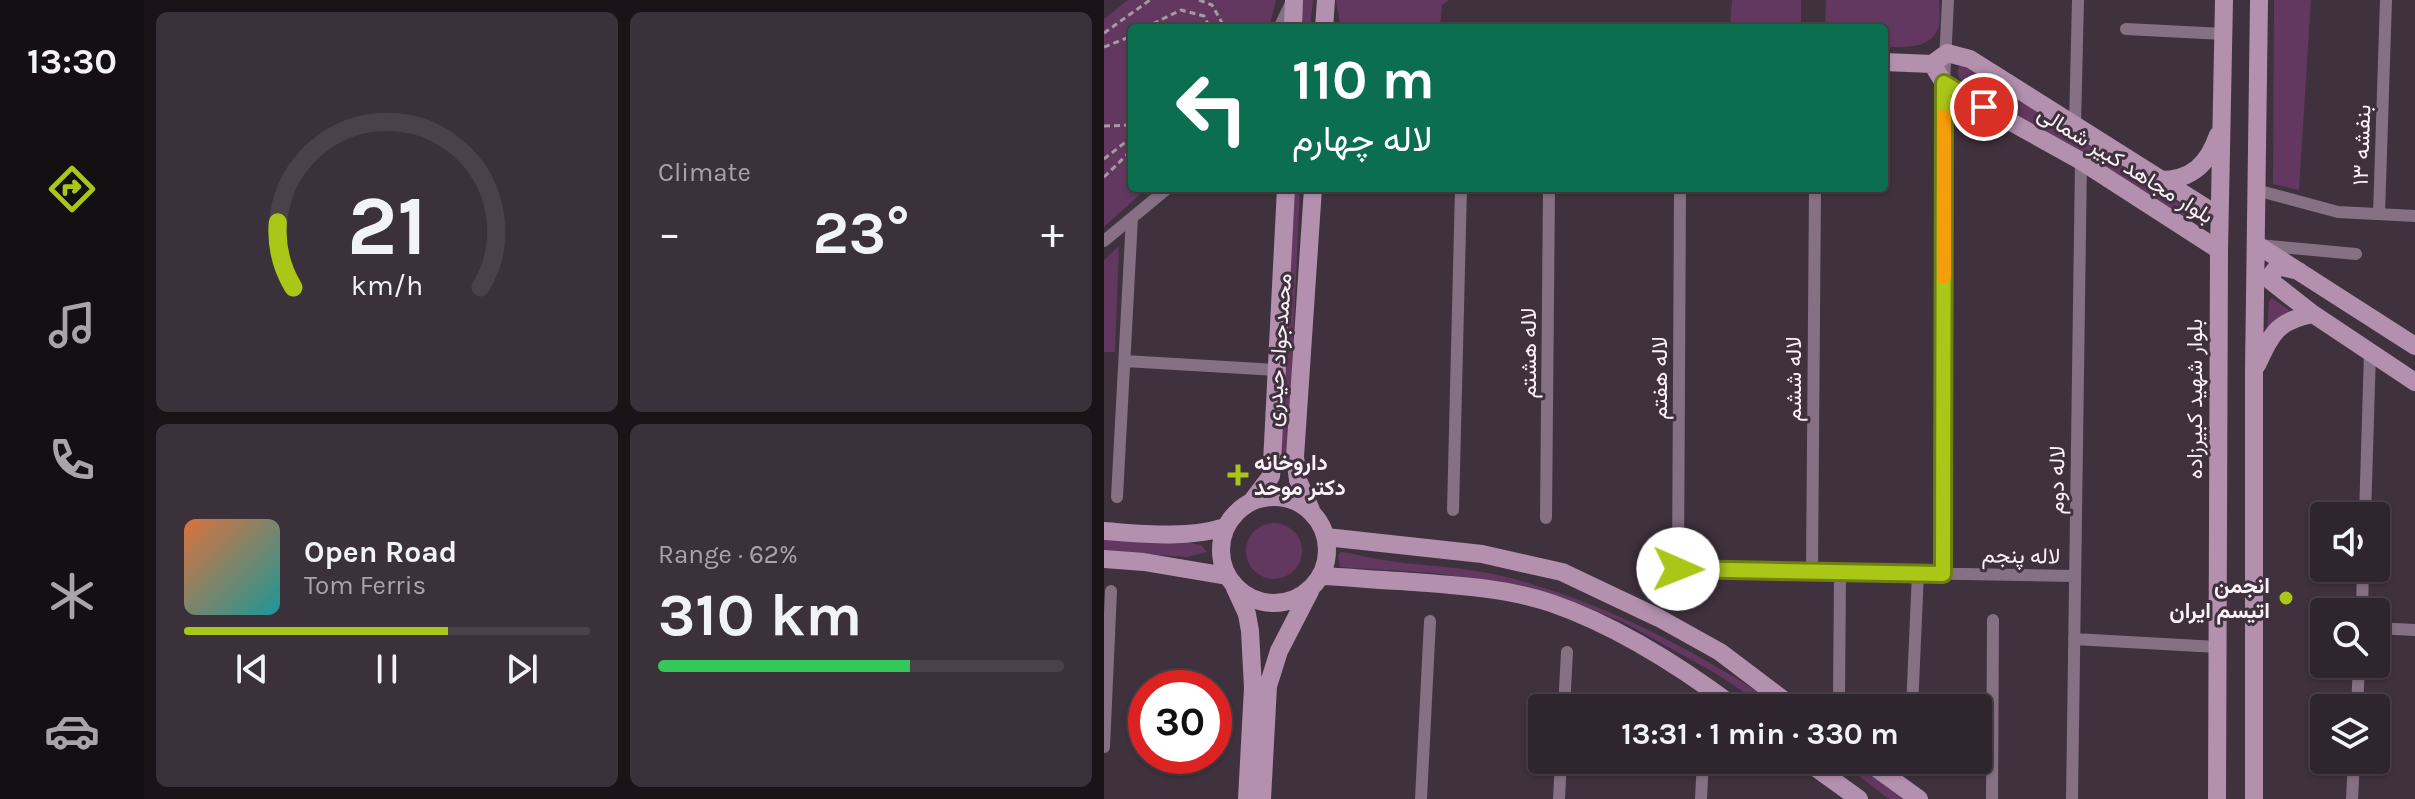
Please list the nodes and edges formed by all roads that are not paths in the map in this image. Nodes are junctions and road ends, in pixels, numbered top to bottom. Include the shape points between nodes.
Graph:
1 (1293, 0) edge
2 (1326, 0) edge
3 (1948, 0) edge
4 (2078, 0) edge
5 (2224, 0) edge
6 (2259, 0) edge
7 (2386, 0) edge
8 (1281, 24) edge
9 (1293, 24) edge
10 (1324, 24) edge
11 (2126, 29) dead end
12 (2224, 34) junction
13 (1940, 58) junction
14 (1888, 62) edge
15 (1944, 83) junction
16 (2075, 125) junction
17 (2222, 125) junction
18 (2081, 161) junction
19 (2160, 180) junction
20 (2256, 190) junction
21 (1163, 192) edge
22 (1280, 192) edge
23 (1286, 192) edge
24 (1313, 192) edge
25 (1461, 192) edge
26 (1549, 192) edge
27 (1680, 192) edge
28 (1815, 192) edge
29 (1285, 209) junction
30 (2379, 214) junction
31 (2219, 216) junction
32 (2415, 216) edge
33 (1132, 218) junction
34 (1104, 241) edge
35 (2256, 244) junction
36 (2219, 250) junction
37 (2356, 254) dead end
38 (2299, 271) junction
39 (2313, 314) junction
40 (2415, 346) edge
41 (2370, 352) junction
42 (1125, 361) junction
43 (1277, 370) junction
44 (2254, 371) junction
45 (2415, 382) edge
46 (1117, 497) dead end
47 (1252, 501) junction
48 (2365, 502) edge
49 (1453, 510) dead end
50 (1312, 512) junction
51 (1546, 518) dead end
52 (1225, 527) junction
53 (1104, 531) edge
54 (1326, 537) junction
55 (1104, 559) edge
56 (1678, 569) joint
57 (1812, 571) junction
58 (1840, 572) junction
59 (1918, 573) junction
60 (1943, 574) junction
61 (2075, 576) junction
62 (1231, 582) junction
63 (1316, 583) junction
64 (1111, 591) dead end
65 (1993, 620) dead end
66 (1430, 621) dead end
67 (2390, 629) edge
68 (2415, 630) edge
69 (2074, 639) junction
70 (2217, 647) junction
71 (1567, 652) dead end
72 (1565, 694) edge
73 (1717, 694) edge
74 (1776, 694) edge
75 (1839, 694) edge
76 (1913, 694) edge
77 (1104, 747) edge
78 (1560, 774) edge
79 (1702, 774) edge
80 (1824, 774) edge
81 (1884, 774) edge
82 (2353, 774) edge
83 (1247, 799) edge
84 (1262, 799) edge
85 (1421, 799) edge
86 (1559, 799) edge
87 (1701, 799) edge
88 (1859, 799) edge
89 (1919, 799) edge
90 (1992, 799) edge
91 (2072, 799) edge
92 (2217, 799) edge
93 (2254, 799) edge
94 (2352, 799) edge

1 - 8 street
1 - 9 main road
2 - 10 main road
3 - 13 street
4 - 16 street
5 - 12 main road, بلوار شهید کبیرزاده
6 - 20 main road
7 - 30 street, بنفشه ۱۳
11 - 12 street
12 - 17 main road, بلوار شهید کبیرزاده
13 - 14 main road, بلوار مجاهد کبیر شمالی
13 - 15 main road, بلوار مجاهد کبیر شمالی
13 - 16 main road, بلوار مجاهد کبیر شمالی via 1970,59
15 - 18 main road, بلوار مجاهد کبیر شمالی
15 - 60 street
16 - 19 main road, بلوار مجاهد کبیر شمالی
17 - 19 main road via 2202,166 2188,176
17 - 31 main road, بلوار شهید کبیرزاده
18 - 36 main road, بلوار مجاهد کبیر شمالی
18 - 61 street, لاله دوم
19 - 31 main road, بلوار مجاهد کبیر شمالی
20 - 30 street, بنفشه ۱۳ via 2338,212
20 - 35 main road
21 - 33 street
22 - 29 street
23 - 29 main road, محمدجواد حیدری
24 - 50 main road, محمدجواد حیدری via 1295,457
25 - 49 street
26 - 51 street, لاله هشتم
27 - 56 street, لاله هفتم
28 - 57 street, لاله ششم
29 - 43 main road, محمدجواد حیدری
30 - 32 street
31 - 36 main road, بلوار شهید کبیرزاده
33 - 34 street
33 - 42 street
35 - 37 street
35 - 38 main road
35 - 44 main road
36 - 70 main road, بلوار شهید کبیرزاده
38 - 39 main road via 2278,266 2272,282
38 - 40 main road
39 - 41 main road
39 - 44 main road via 2277,327
41 - 45 main road
41 - 48 street
42 - 43 street
42 - 46 street
43 - 47 main road, محمدجواد حیدری via 1271,476
44 - 93 main road
47 - 50 main road via 1284,497
47 - 52 main road
50 - 54 main road
52 - 53 main road via 1207,533
52 - 62 main road via 1220,552
54 - 63 main road via 1328,550
54 - 74 main road via 1482,554 1562,572 1720,652
55 - 62 main road via 1144,562
56 - 57 street, لاله پنجم
57 - 58 street, لاله پنجم
58 - 59 street, لاله پنجم
58 - 75 street
59 - 60 street, لاله پنجم
59 - 76 street
60 - 61 street, لاله پنجم
61 - 69 street, لاله دوم
62 - 63 main road via 1247,596 1280,604
62 - 83 main road via 1250,631 1253,688
63 - 73 main road via 1477,588 1551,603 1647,648
63 - 84 main road via 1279,651 1268,686
64 - 77 street
65 - 90 street
66 - 85 street
67 - 68 street
69 - 70 street
69 - 91 street, لاله دوم
70 - 92 main road, بلوار شهید کبیرزاده
71 - 72 street
78 - 86 street
79 - 87 street
80 - 88 main road
81 - 89 main road
82 - 94 street

